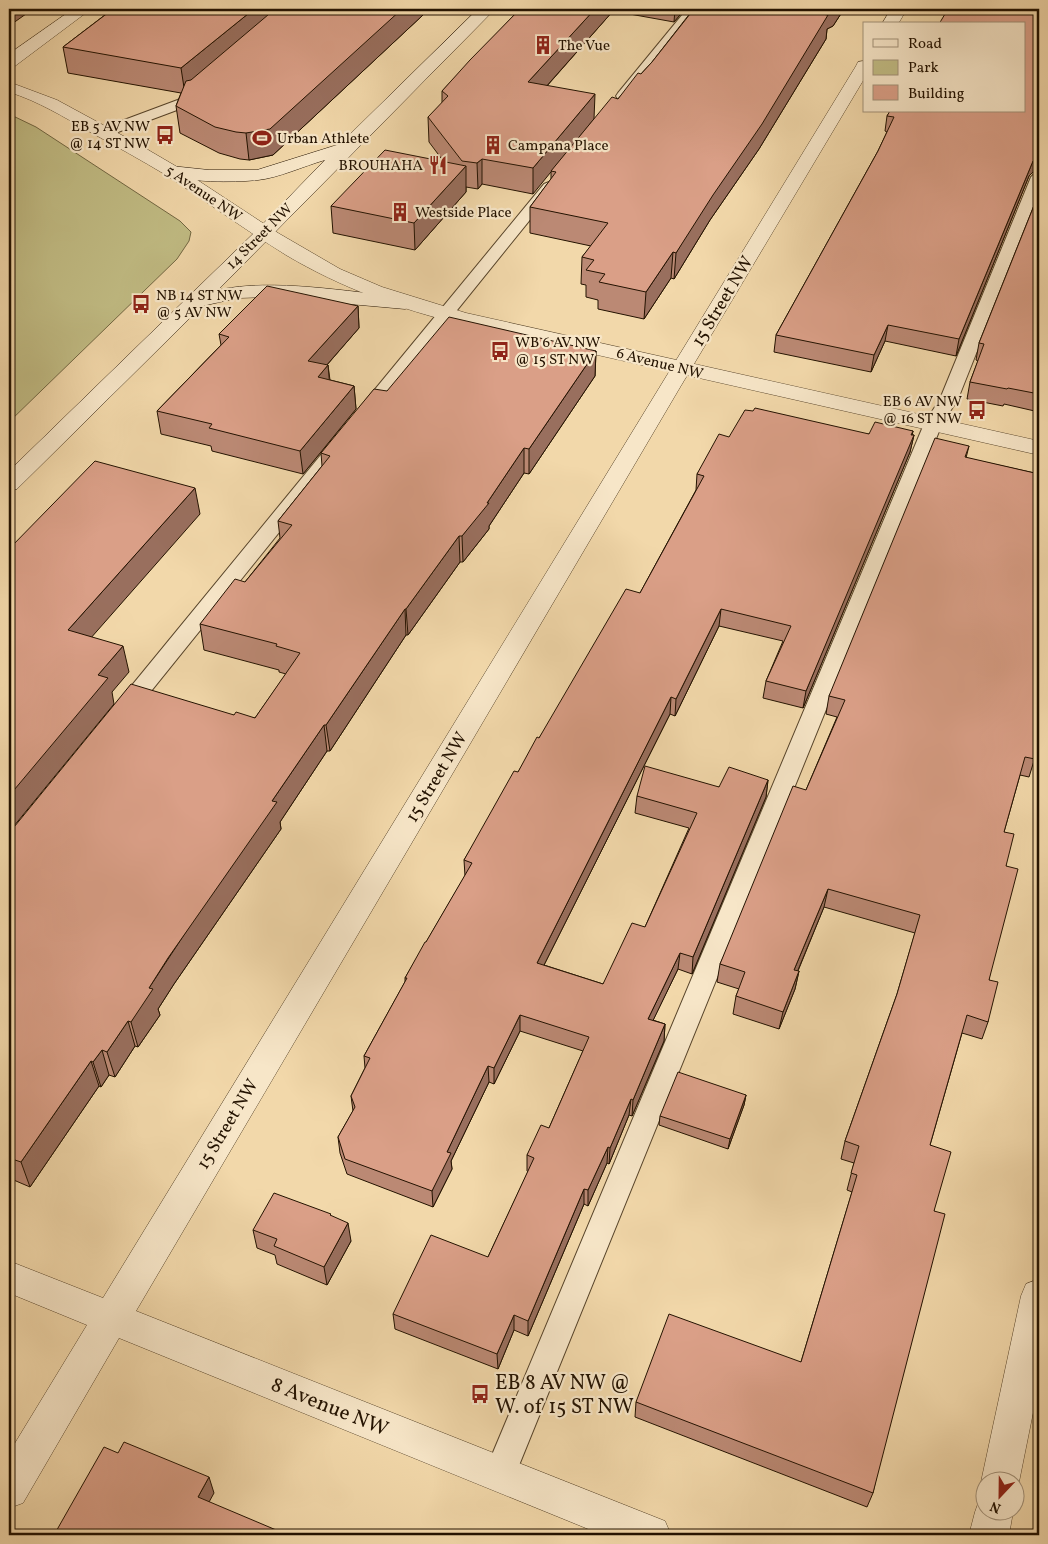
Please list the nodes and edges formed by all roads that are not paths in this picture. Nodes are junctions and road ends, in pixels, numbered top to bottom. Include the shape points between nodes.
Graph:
1 (83, 9) edge
2 (487, 9) edge
3 (694, 9) edge
4 (899, 9) edge
5 (891, 22) edge
6 (9, 62) edge
7 (863, 68) edge
8 (210, 82) edge
9 (9, 86) edge
10 (614, 107) edge
11 (104, 132) junction
12 (347, 147) junction
13 (171, 171) junction
14 (557, 176) edge
15 (1039, 178) edge
16 (264, 234) junction
17 (193, 302) junction
18 (405, 303) junction
19 (445, 314) junction
20 (682, 369) junction
21 (933, 424) junction
22 (1039, 448) edge
23 (9, 484) edge
24 (109, 728) edge
25 (9, 1276) edge
26 (1039, 1296) edge
27 (111, 1318) junction
28 (1002, 1472) edge
29 (500, 1474) junction
30 (9, 1489) edge
31 (992, 1522) edge
32 (651, 1535) edge
33 (989, 1535) edge

1 - 6 street
2 - 12 street, 14 Street NW
3 - 10 lane
4 - 5 street
7 - 20 street, 15 Street NW
8 - 11 lane via 188,101
9 - 11 street, 5 Avenue NW via 57,106
11 - 13 street, 5 Avenue NW
12 - 13 street via 258,175
12 - 16 street, 14 Street NW
13 - 16 street, 5 Avenue NW
14 - 19 lane
15 - 21 lane via 949,399
16 - 17 street, 14 Street NW
16 - 18 street, 6 Avenue NW via 334,273
17 - 18 street via 238,292 271,291
17 - 23 street, 14 Street NW
18 - 19 street, 6 Avenue NW
19 - 20 street, 6 Avenue NW
19 - 24 lane
20 - 21 street, 6 Avenue NW
20 - 27 street, 15 Street NW
21 - 22 street, 6 Avenue NW
21 - 29 lane
25 - 27 street, 8 Avenue NW
26 - 28 street
27 - 29 street, 8 Avenue NW
27 - 30 street, 15 Street NW
29 - 32 street, 8 Avenue NW
31 - 33 street

